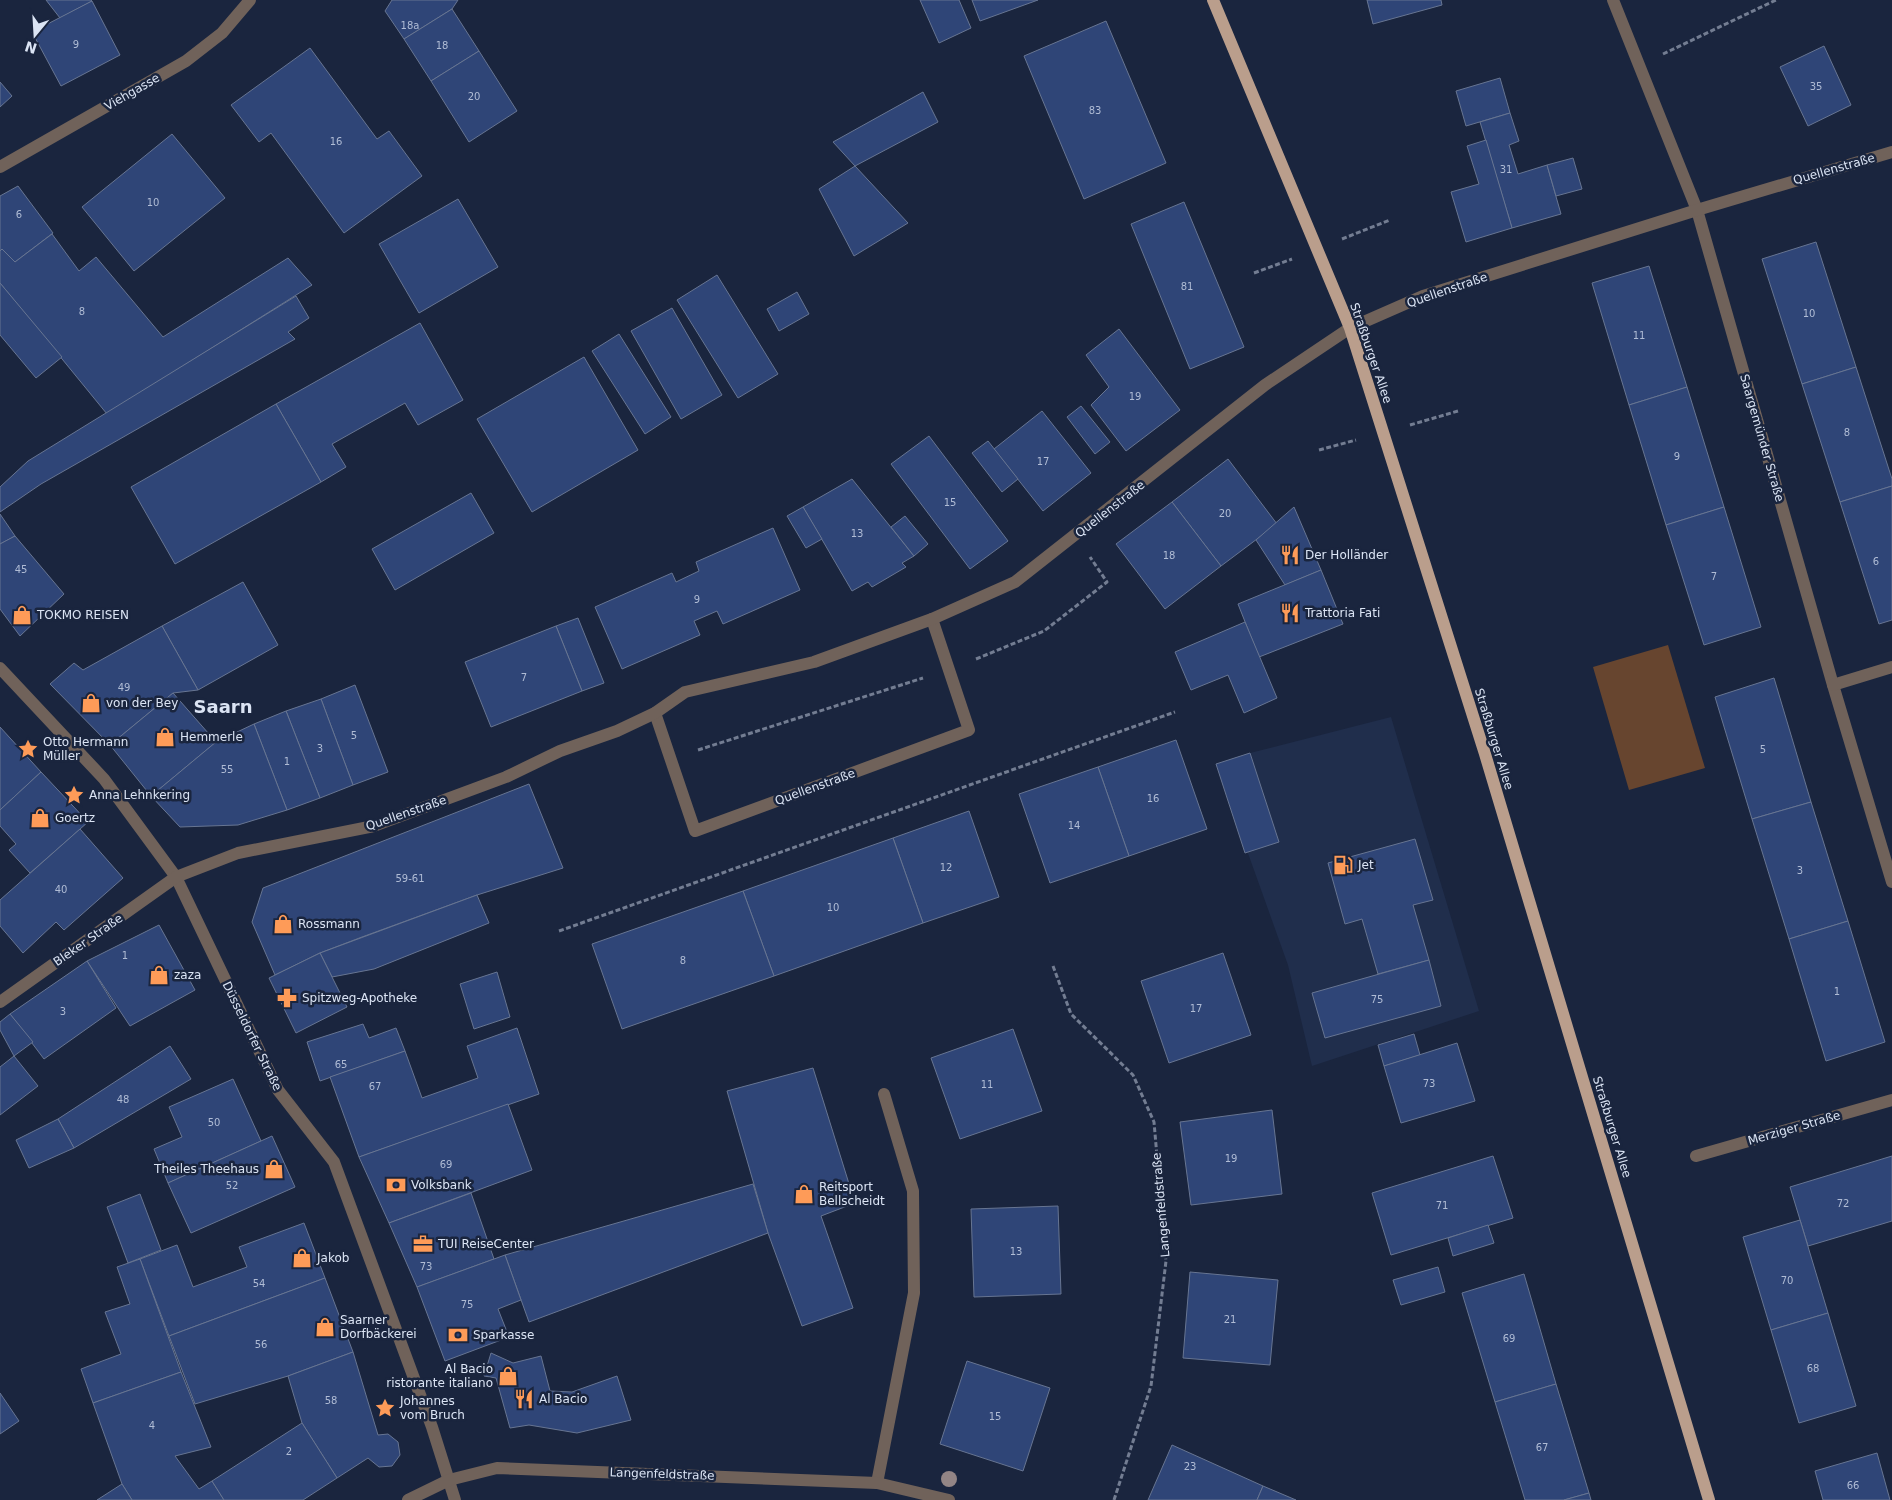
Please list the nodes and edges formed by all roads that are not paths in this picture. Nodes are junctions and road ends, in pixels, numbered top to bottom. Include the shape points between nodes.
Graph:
1 (250, 0) edge
2 (1213, 0) edge
3 (1613, 0) edge
4 (1892, 152) edge
5 (0, 167) edge
6 (1697, 210) junction
7 (1350, 328) junction
8 (932, 619) junction
9 (1892, 667) edge
10 (0, 668) edge
11 (1833, 685) junction
12 (655, 713) junction
13 (176, 877) junction
14 (1892, 882) edge
15 (0, 1002) edge
16 (884, 1094) dead end
17 (1892, 1100) edge
18 (1696, 1156) dead end
19 (449, 1480) junction
20 (877, 1483) junction
21 (408, 1500) edge
22 (455, 1500) edge
23 (949, 1500) edge
24 (1709, 1500) edge

1 - 5 street, Viehgasse via 222,33 186,61
2 - 7 main road, Straßburger Allee
3 - 6 street, Saargemünder Straße
4 - 6 street, Quellenstraße
6 - 7 street, Quellenstraße via 1423,296
6 - 11 street, Saargemünder Straße
7 - 8 street, Quellenstraße via 1265,385 1015,582
7 - 24 main road, Straßburger Allee via 1488,763
8 - 12 street, Quellenstraße via 814,662 685,692
8 - 12 street, Quellenstraße via 969,730 696,831
9 - 11 street
10 - 13 street, Düsseldorfer Straße via 104,778
11 - 14 street, Saargemünder Straße
12 - 13 street, Quellenstraße via 617,732 560,751 506,777 374,826 238,853
13 - 15 street, Bleker Straße
13 - 19 street, Düsseldorfer Straße via 278,1090 334,1162
16 - 20 street via 914,1191 914,1293
17 - 18 street, Merziger Straße
19 - 20 street, Langenfeldstraße via 497,1468
19 - 21 street, Langenfeldstraße
19 - 22 street, Düsseldorfer Straße
20 - 23 street, Langenfeldstraße

